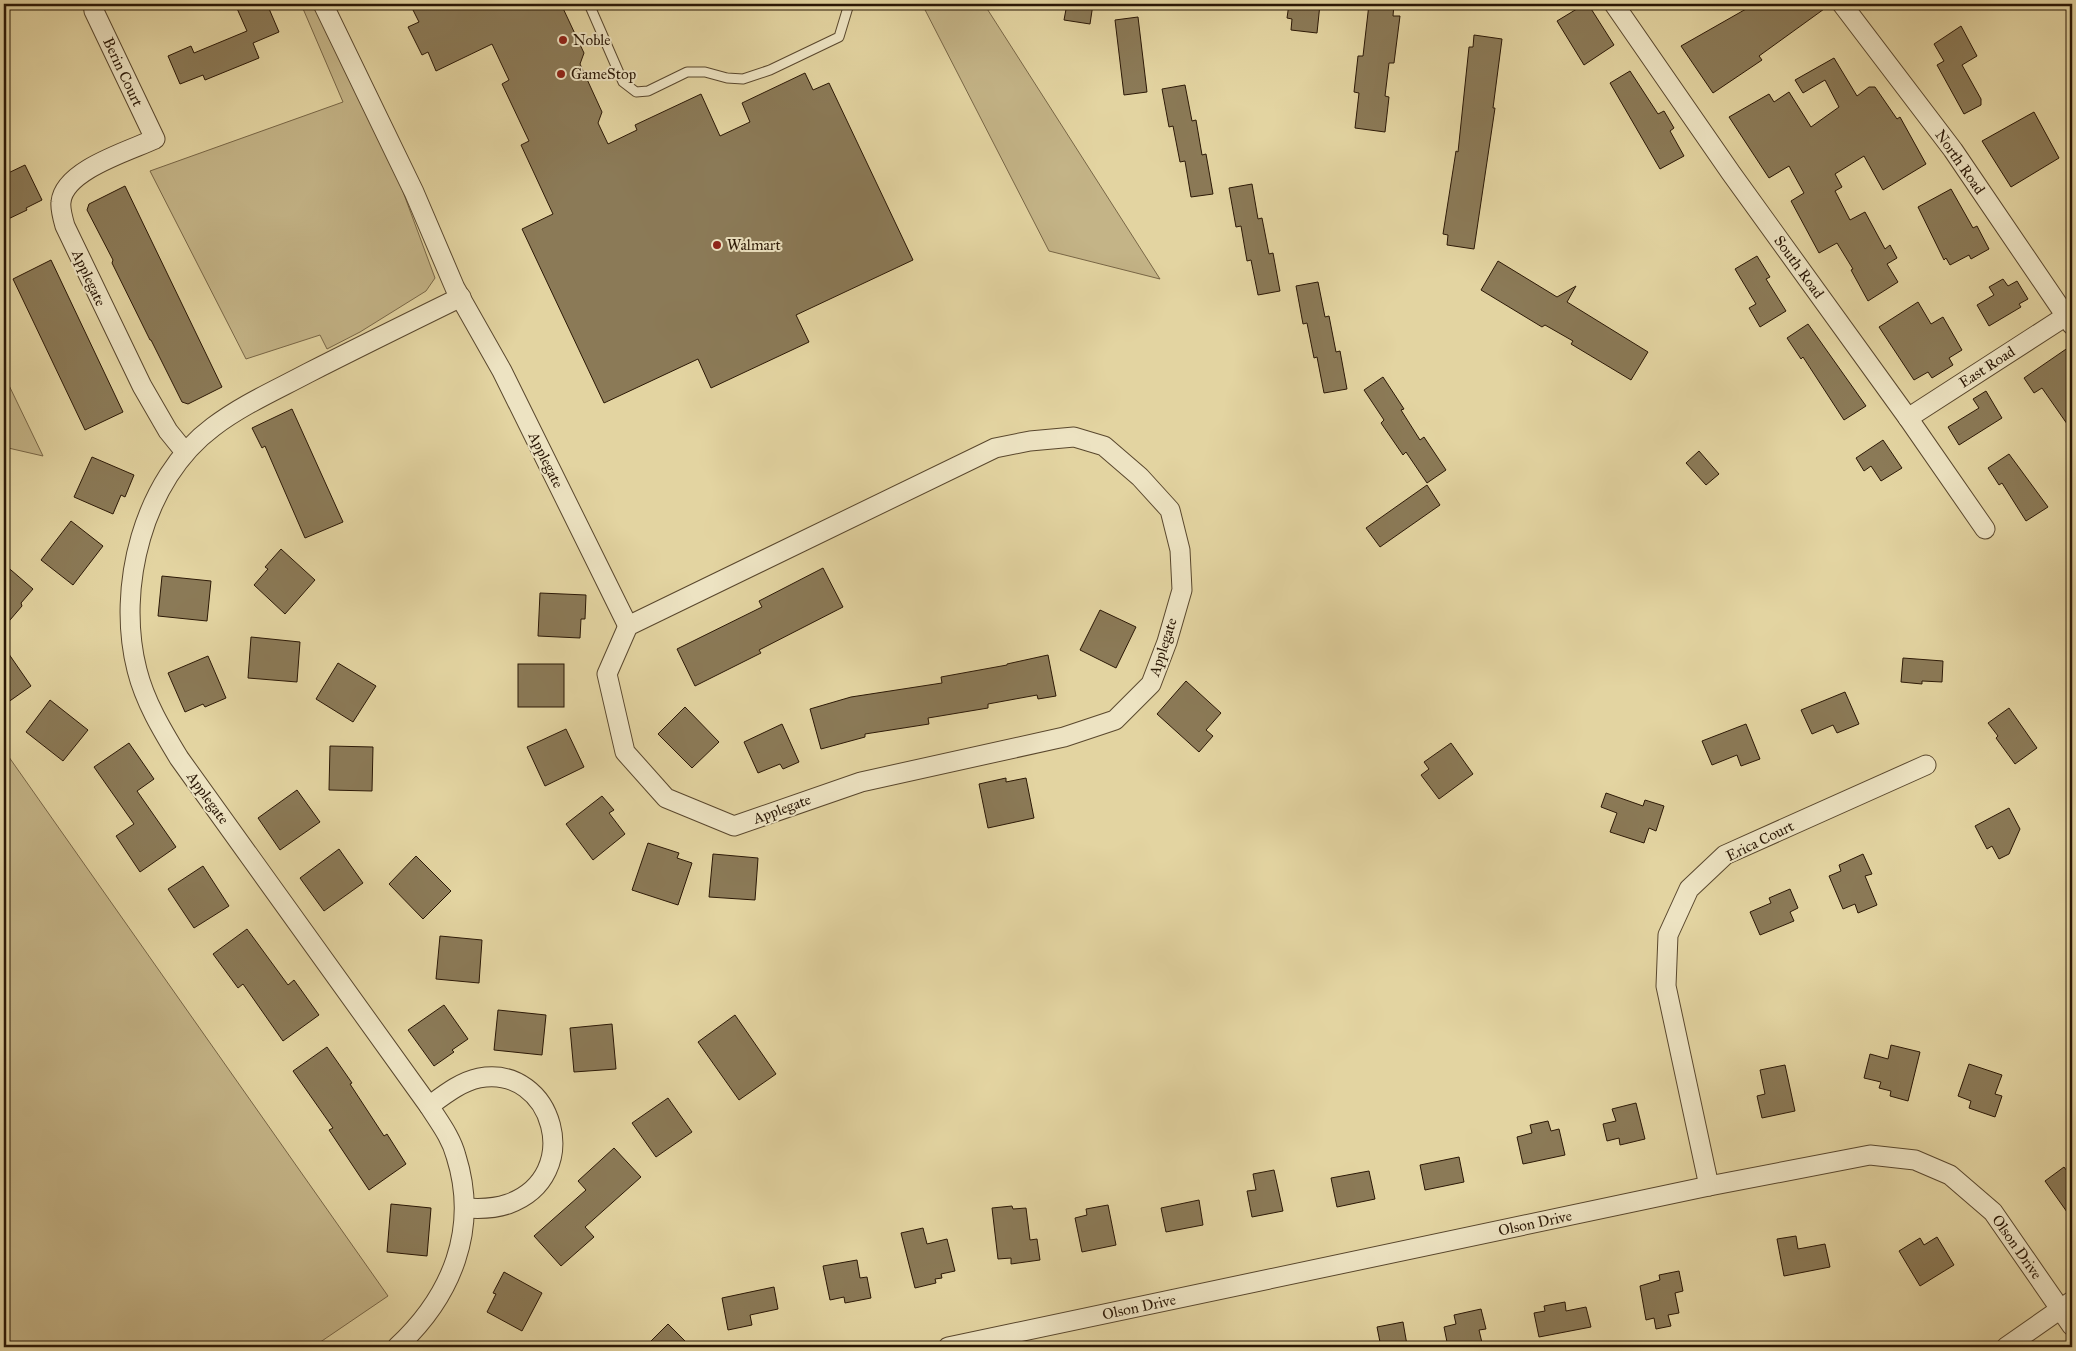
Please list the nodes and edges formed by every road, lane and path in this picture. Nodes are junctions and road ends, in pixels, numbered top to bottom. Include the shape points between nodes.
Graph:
1 (93, 4) edge
2 (323, 4) edge
3 (589, 4) edge
4 (849, 4) edge
5 (1614, 4) edge
6 (1842, 4) edge
7 (155, 139) joint
8 (461, 297) junction
9 (2069, 320) edge
10 (1908, 418) junction
11 (185, 452) junction
12 (1985, 530) dead end
13 (628, 626) junction
14 (1926, 765) dead end
15 (429, 1106) junction
16 (1709, 1186) junction
17 (466, 1208) junction
18 (2066, 1305) edge
19 (2072, 1326) edge
20 (397, 1347) edge
21 (948, 1347) edge
22 (2006, 1347) edge

1 - 7 street, Berin Court
2 - 8 street, Applegate
3 - 4 lane via 623,82 636,92 648,91 687,72 743,79 770,70 839,37
5 - 10 street, South Road
6 - 9 street, North Road via 1953,150
7 - 11 street, Applegate via 86,170 64,191 60,204 65,226 142,386 168,431
8 - 11 street, Applegate via 246,405 212,427
8 - 13 street, Applegate via 502,371
9 - 10 street, East Road
10 - 12 street, South Road
11 - 15 street, Applegate via 154,502 134,562 129,616 137,670 148,703 179,758
13 - 13 street, Applegate via 995,448 1030,441 1074,437 1104,446 1140,477 1170,510 1180,550 1182,590 1151,684 1115,720 1064,737 861,782 734,826 666,798 626,752 607,674
14 - 16 street, Erica Court via 1725,855 1690,889 1668,935 1666,986
15 - 17 street, Applegate via 456,1155
15 - 17 street via 457,1087 478,1078 496,1077 524,1087 541,1104 552,1124 554,1146 550,1162 532,1191 506,1205
16 - 18 street, Olson Drive via 1870,1155 1915,1160 1950,1175 1994,1212
16 - 21 street, Olson Drive
17 - 20 street, Applegate via 461,1242 449,1280 424,1320
18 - 19 street, Olson Drive
18 - 22 street

